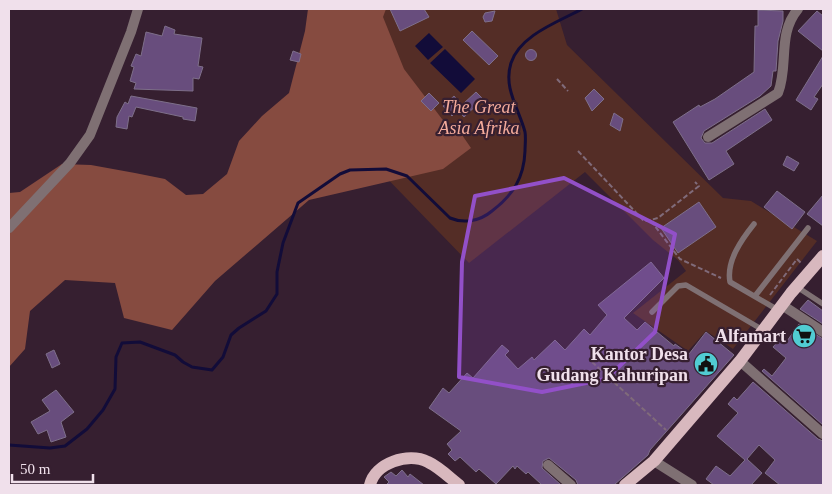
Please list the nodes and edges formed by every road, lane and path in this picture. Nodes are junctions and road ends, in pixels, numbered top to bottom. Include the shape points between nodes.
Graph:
1 (138, 9) edge
2 (798, 9) edge
3 (556, 79) dead end
4 (568, 91) dead end
5 (708, 136) dead end
6 (578, 151) dead end
7 (695, 182) dead end
8 (650, 220) junction
9 (754, 224) dead end
10 (9, 228) edge
11 (808, 228) dead end
12 (823, 256) edge
13 (797, 260) dead end
14 (730, 282) junction
15 (797, 287) junction
16 (755, 296) junction
17 (764, 302) junction
18 (823, 304) edge
19 (780, 308) junction
20 (652, 312) dead end
21 (763, 330) junction
22 (823, 332) edge
23 (740, 361) junction
24 (592, 362) dead end
25 (823, 434) edge
26 (674, 436) junction
27 (654, 461) junction
28 (548, 465) dead end
29 (370, 485) edge
30 (459, 485) edge
31 (571, 485) edge
32 (625, 485) edge
33 (692, 485) edge

1 - 10 street via 132,32 90,134 70,163
2 - 5 street via 785,36 778,93
3 - 4 path
6 - 8 path via 642,220
7 - 8 path via 698,186 658,218
8 - 14 path via 680,258
9 - 14 lane via 738,244 729,272
11 - 16 lane
12 - 15 main road
13 - 17 path
14 - 16 lane
15 - 18 lane
15 - 19 main road
16 - 17 lane
17 - 19 lane
19 - 21 main road
19 - 22 street
20 - 21 lane via 678,286 686,285
21 - 23 main road
23 - 25 street
23 - 26 main road
24 - 26 path
26 - 27 main road
27 - 32 main road
27 - 33 street
28 - 31 street
29 - 30 main road via 378,471 394,460 413,458 428,462

